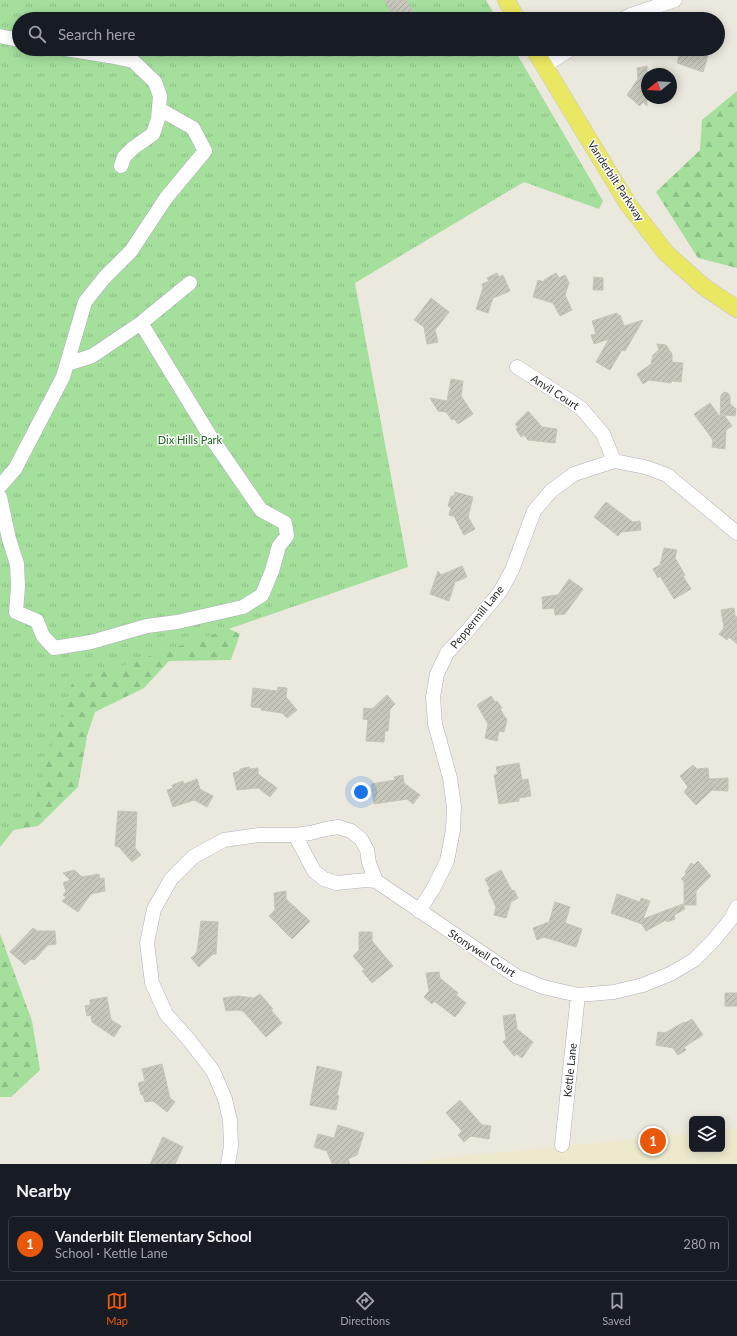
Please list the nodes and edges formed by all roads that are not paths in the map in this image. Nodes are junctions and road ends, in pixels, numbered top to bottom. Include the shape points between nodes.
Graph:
1 (506, 0) edge
2 (675, 0) edge
3 (513, 12) edge
4 (640, 12) edge
5 (0, 36) edge
6 (12, 39) edge
7 (109, 56) edge
8 (538, 56) edge
9 (560, 56) edge
10 (544, 66) junction
11 (159, 109) junction
12 (121, 166) dead end
13 (190, 283) dead end
14 (737, 309) edge
15 (141, 323) junction
16 (67, 364) junction
17 (517, 367) dead end
18 (614, 461) junction
19 (0, 486) edge
20 (0, 496) edge
21 (737, 533) edge
22 (295, 835) junction
23 (376, 881) junction
24 (737, 907) edge
25 (419, 911) junction
26 (578, 995) junction
27 (562, 1146) dead end
28 (228, 1164) edge

1 - 3 main road
2 - 4 street
5 - 6 street
7 - 11 street via 133,62 155,82 160,96
8 - 10 main road, Vanderbilt Parkway
9 - 10 street
10 - 14 main road, Vanderbilt Parkway via 628,204 666,253 704,287
11 - 12 street via 153,134 124,157
11 - 16 street via 194,128 205,151 166,198 131,251 85,302
13 - 15 street
15 - 16 street via 92,356
15 - 20 street via 210,436 261,510 285,523 287,536 279,546 262,596 243,607 54,648 43,636 37,621 16,612 17,564
16 - 19 street via 63,377 15,469
17 - 18 street, Anvil Court via 581,408 603,434
18 - 21 street, Peppermill Lane via 645,467 667,475
18 - 25 street, Peppermill Lane via 574,474 551,491 534,510 512,570 500,592 447,653 437,674 433,697 435,724 450,778 454,807 453,830 447,861
22 - 23 street via 314,871 324,879 336,883
22 - 23 street via 338,827 351,831 361,839 367,850
22 - 28 street via 224,840 193,857 171,879 154,909 147,943 152,983 166,1014 213,1071 225,1099 230,1120 231,1146
23 - 25 street, Stonywell Court
24 - 26 street, Stonywell Court via 731,919 713,941 694,960 670,974 643,985 614,992
25 - 26 street, Stonywell Court via 516,976 543,987
26 - 27 street, Kettle Lane

